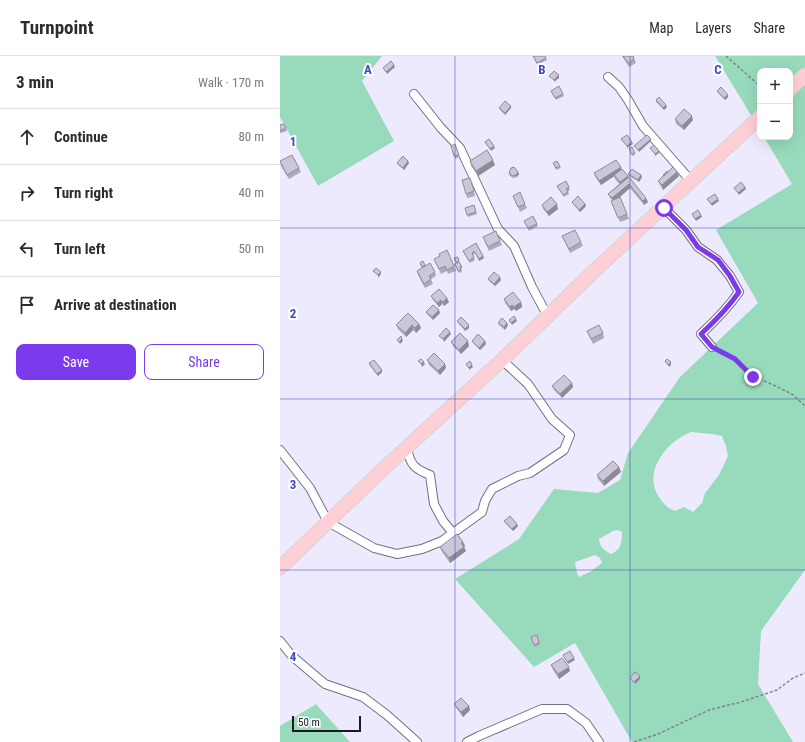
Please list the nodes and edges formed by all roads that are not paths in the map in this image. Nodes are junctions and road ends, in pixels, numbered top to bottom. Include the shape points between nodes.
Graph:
1 (805, 76) edge
2 (608, 77) dead end
3 (793, 86) edge
4 (414, 94) dead end
5 (757, 120) edge
6 (691, 181) junction
7 (664, 208) junction
8 (547, 315) junction
9 (712, 347) road end
10 (502, 360) junction
11 (407, 448) junction
12 (280, 450) edge
13 (328, 522) junction
14 (453, 533) junction
15 (280, 568) edge
16 (280, 641) edge
17 (417, 742) edge
18 (467, 742) edge
19 (600, 742) edge

1 - 3 main road
2 - 6 street via 619,87 643,126
4 - 8 street via 460,148 498,229 514,246
5 - 6 main road
6 - 7 main road
7 - 8 main road
7 - 9 street via 686,230 698,247 718,260 739,292 718,319 701,334
8 - 10 main road
10 - 11 main road
10 - 14 street via 528,384 552,419 570,435 564,450 530,473 492,489 482,512
11 - 13 main road
11 - 14 street via 409,460 418,470 430,475 434,504
12 - 13 street via 310,488
13 - 14 street via 374,548 397,554 422,549 442,541
13 - 15 main road
16 - 17 street via 292,656 325,684 363,697
18 - 19 street via 542,709 567,709 586,723

